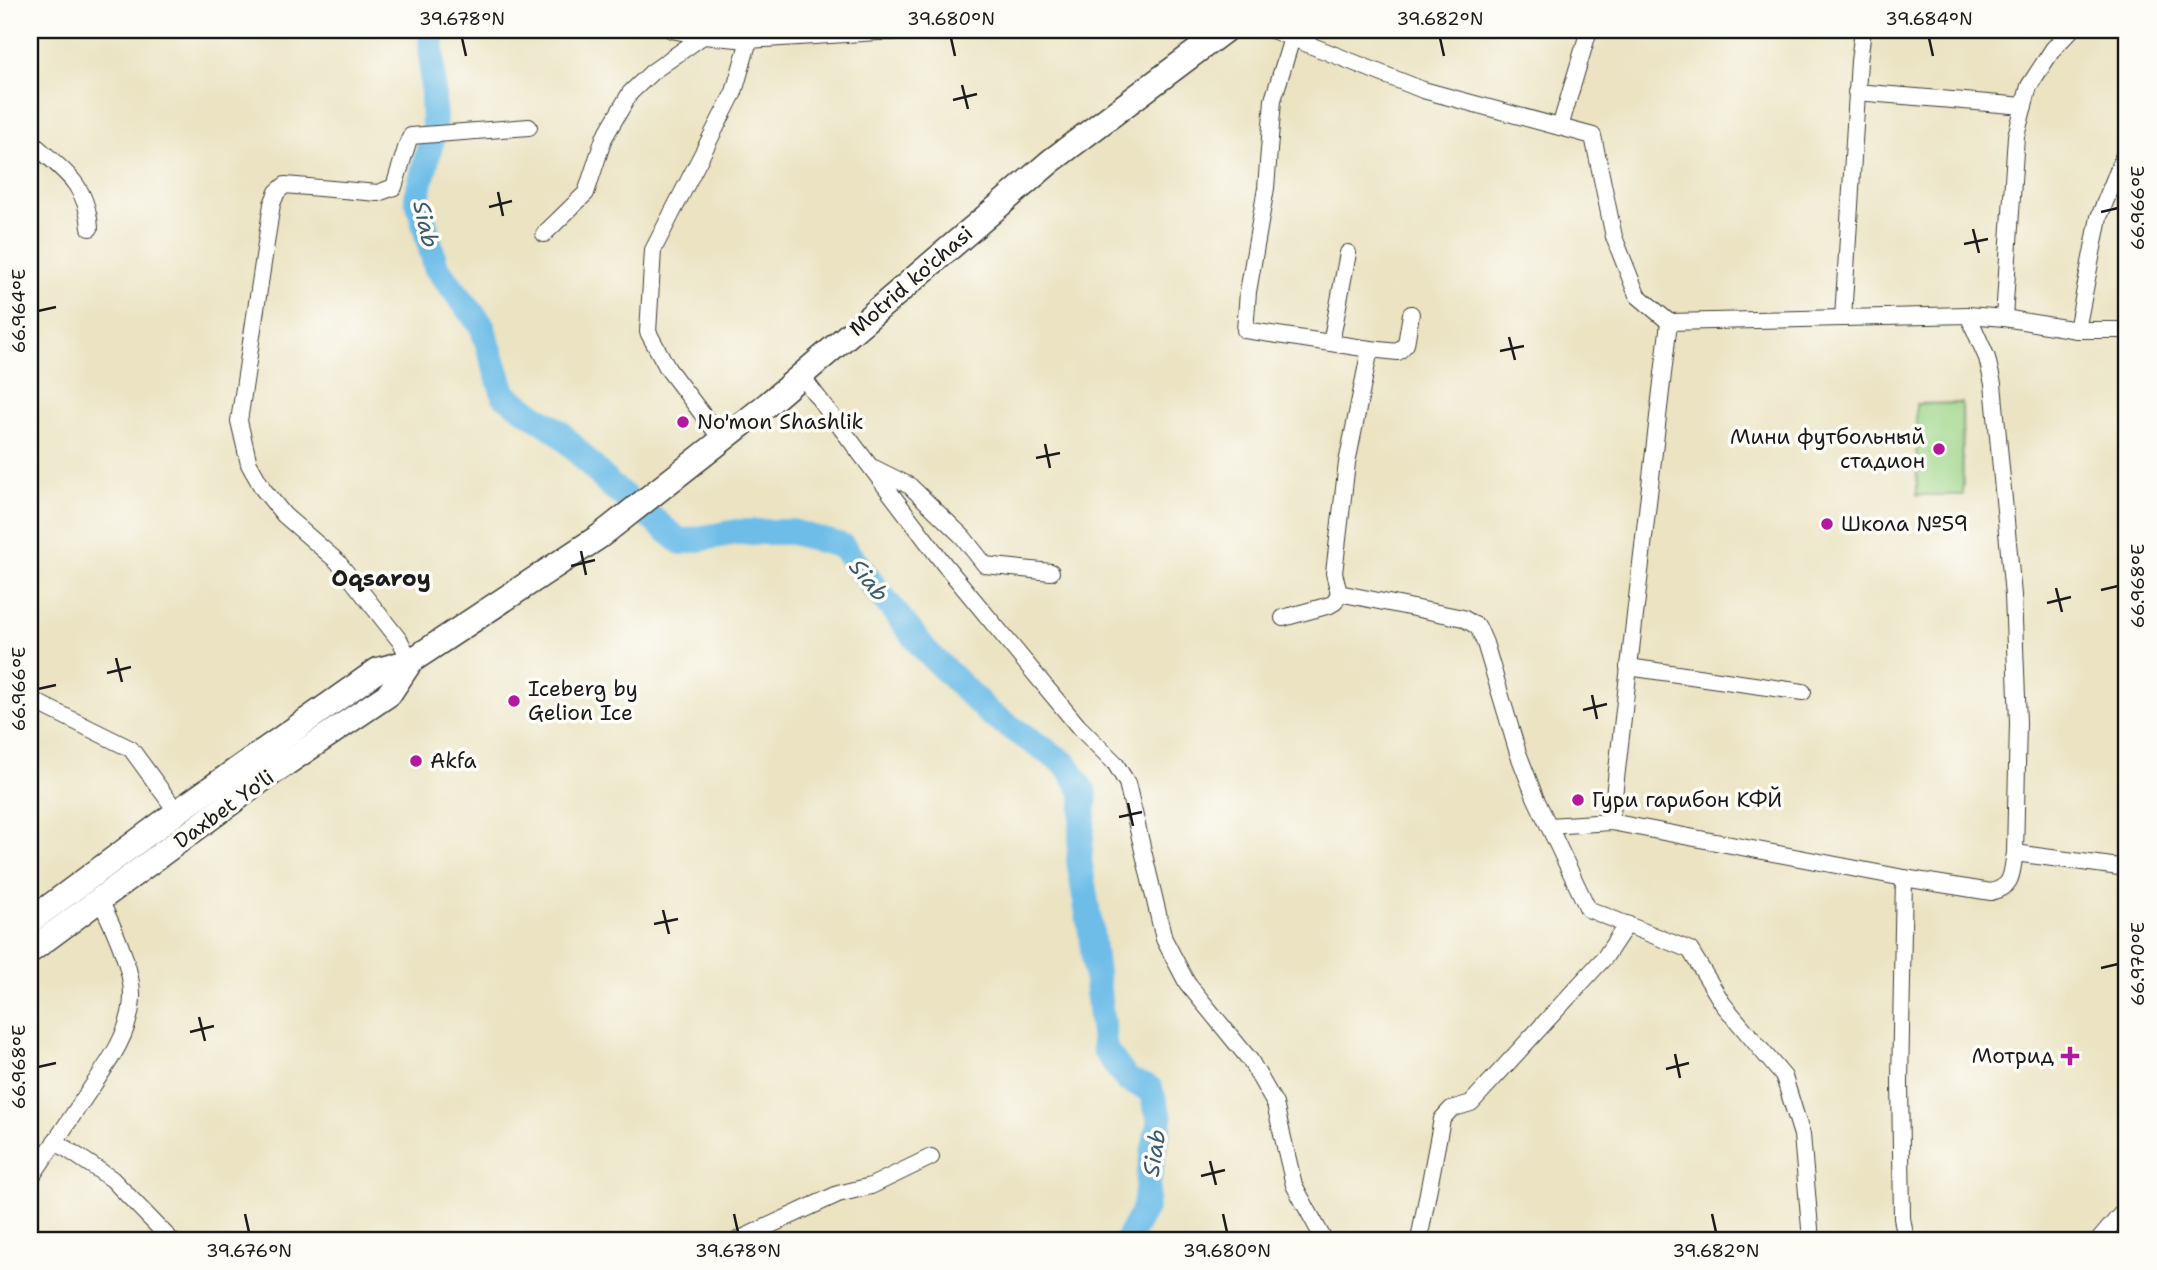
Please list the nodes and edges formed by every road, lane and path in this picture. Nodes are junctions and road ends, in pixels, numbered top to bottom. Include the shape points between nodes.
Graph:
1 (671, 30) edge
2 (952, 30) edge
3 (1225, 30) edge
4 (1272, 30) edge
5 (1589, 30) edge
6 (1863, 30) edge
7 (2071, 30) edge
8 (703, 36) junction
9 (1292, 38) junction
10 (1199, 39) edge
11 (749, 40) junction
12 (1857, 92) junction
13 (2024, 106) junction
14 (528, 127) dead end
15 (1560, 127) junction
16 (30, 141) edge
17 (2127, 148) edge
18 (90, 228) dead end
19 (544, 234) dead end
20 (1348, 253) dead end
21 (1412, 314) dead end
22 (1968, 315) junction
23 (1843, 318) junction
24 (2004, 318) junction
25 (1669, 322) junction
26 (2077, 330) junction
27 (2127, 330) edge
28 (1331, 343) junction
29 (1370, 349) junction
30 (801, 375) junction
31 (722, 440) junction
32 (869, 466) junction
33 (600, 536) joint
34 (1051, 572) dead end
35 (1339, 593) junction
36 (1283, 618) dead end
37 (411, 661) junction
38 (1628, 667) junction
39 (1803, 692) dead end
40 (30, 699) edge
41 (177, 812) junction
42 (1611, 822) junction
43 (1549, 826) junction
44 (2015, 853) junction
45 (2127, 868) edge
46 (1904, 878) junction
47 (100, 900) junction
48 (30, 921) edge
49 (1627, 924) junction
50 (30, 951) edge
51 (55, 1142) junction
52 (931, 1157) dead end
53 (30, 1179) edge
54 (2127, 1207) edge
55 (171, 1240) edge
56 (738, 1240) edge
57 (1324, 1240) edge
58 (1419, 1240) edge
59 (1811, 1240) edge
60 (1906, 1240) edge
61 (2099, 1240) edge

1 - 8 street
2 - 11 street
3 - 10 main road, Motrid ko'chasi
4 - 9 street
5 - 15 street
6 - 12 street
7 - 13 street via 2029,86
8 - 11 street
8 - 19 street via 630,93 604,138 586,193
9 - 15 street via 1423,90
9 - 28 street via 1273,100 1266,188 1245,330
10 - 30 main road, Motrid ko'chasi
11 - 31 street via 734,92 653,250 648,332 668,369
12 - 13 street
12 - 23 street
13 - 24 street via 2016,136
14 - 37 street via 415,134 408,142 394,187 378,193 285,185 272,204 239,421 249,464 284,515 338,562
15 - 25 street via 1593,136 1614,237 1637,295
16 - 18 street via 80,187 88,203
17 - 26 street via 2099,217
20 - 28 street
21 - 29 street via 1406,344 1398,352
22 - 23 street
22 - 24 street
22 - 44 street via 1993,384 2013,596 2018,723
23 - 25 street
24 - 26 street
25 - 38 street
26 - 27 street
28 - 29 street
29 - 35 street via 1347,463 1335,573
30 - 31 main road, Motrid ko'chasi
30 - 32 street
31 - 33 main road, Motrid ko'chasi
32 - 34 street via 910,486 985,565
32 - 57 street via 944,564 1078,726 1115,763 1127,783 1164,939 1187,983 1250,1060 1275,1104 1294,1185
33 - 37 main road, Daxbet Yo'li
35 - 36 street via 1330,606
35 - 43 street via 1463,618 1478,627 1518,753
37 - 41 main road, Daxbet Yo'li via 378,670
37 - 47 main road, Daxbet Yo'li via 389,694 263,779
38 - 39 street
38 - 42 street
40 - 41 street via 131,750
41 - 48 main road, Daxbet Yo'li
42 - 43 street
42 - 46 street
43 - 49 street via 1588,909
44 - 45 street
44 - 46 street via 2010,882 1991,892
46 - 60 street via 1900,1082
47 - 50 main road, Daxbet Yo'li
47 - 51 street via 128,974 132,995 129,1018 121,1040
49 - 58 street via 1605,957 1471,1103 1451,1109 1442,1119
49 - 59 street via 1690,950 1723,1004 1784,1077 1802,1135
51 - 53 street
51 - 55 street via 113,1179
52 - 56 street
54 - 61 street

